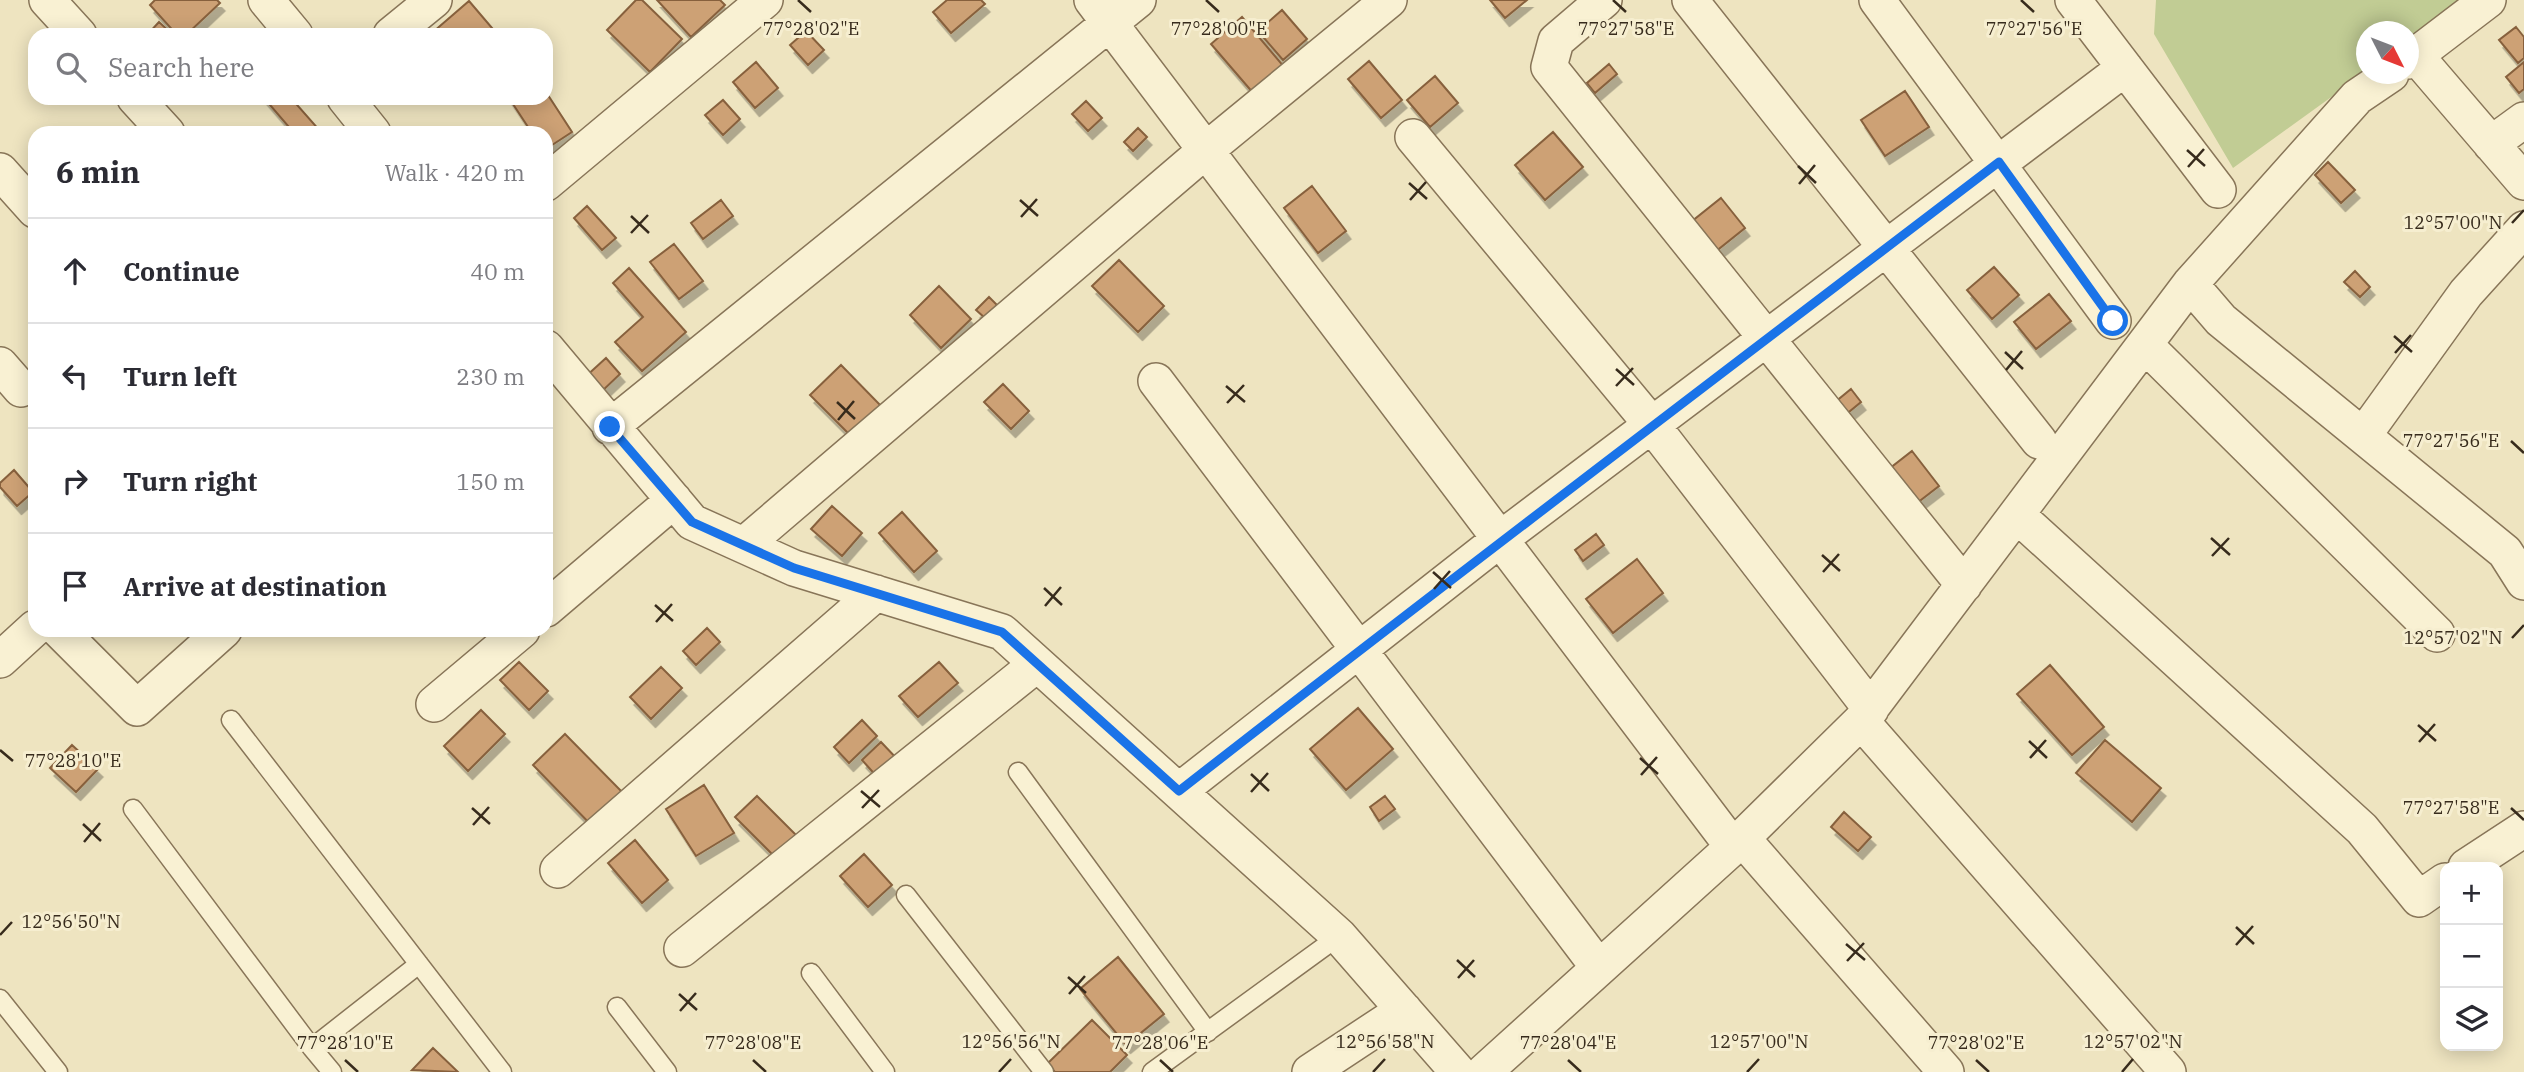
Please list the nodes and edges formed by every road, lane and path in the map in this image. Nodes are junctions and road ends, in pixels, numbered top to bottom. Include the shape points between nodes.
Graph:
1 (47, 0) edge
2 (267, 0) edge
3 (434, 0) edge
4 (765, 0) edge
5 (1138, 0) edge
6 (1389, 0) edge
7 (1604, 0) edge
8 (1690, 0) edge
9 (1877, 0) edge
10 (2073, 0) edge
11 (2488, 0) edge
12 (1100, 13) edge
13 (73, 28) edge
14 (289, 28) edge
15 (400, 28) edge
16 (2419, 52) edge
17 (2125, 68) junction
18 (2419, 76) edge
19 (2375, 84) edge
20 (141, 105) edge
21 (351, 105) edge
22 (2524, 120) edge
23 (161, 126) edge
24 (367, 126) edge
25 (1413, 137) dead end
26 (2491, 144) junction
27 (1205, 151) junction
28 (1999, 162) junction
29 (0, 171) edge
30 (553, 177) edge
31 (2524, 182) edge
32 (2218, 190) dead end
33 (28, 201) edge
34 (2524, 229) edge
35 (1887, 247) junction
36 (2190, 284) junction
37 (2113, 321) dead end
38 (1769, 339) junction
39 (2145, 345) junction
40 (553, 357) edge
41 (1156, 380) dead end
42 (1652, 425) junction
43 (610, 427) junction
44 (2363, 436) junction
45 (2039, 441) dead end
46 (674, 500) junction
47 (2017, 515) junction
48 (1499, 540) junction
49 (2514, 544) edge
50 (744, 545) junction
51 (2524, 582) edge
52 (1964, 585) junction
53 (876, 593) junction
54 (553, 603) edge
55 (28, 634) edge
56 (2437, 634) dead end
57 (66, 637) edge
58 (216, 637) edge
59 (514, 637) edge
60 (1360, 649) junction
61 (0, 660) edge
62 (1037, 664) junction
63 (434, 704) dead end
64 (1866, 715) junction
65 (231, 720) dead end
66 (1018, 772) dead end
67 (1179, 791) junction
68 (133, 809) dead end
69 (2524, 829) edge
70 (1737, 843) junction
71 (2474, 862) edge
72 (558, 870) dead end
73 (2440, 884) edge
74 (906, 895) dead end
75 (1339, 936) junction
76 (682, 949) dead end
77 (419, 964) junction
78 (1599, 968) junction
79 (811, 973) dead end
80 (0, 999) edge
81 (617, 1007) dead end
82 (1404, 1010) junction
83 (1208, 1032) junction
84 (312, 1048) junction
85 (58, 1072) edge
86 (332, 1072) edge
87 (502, 1072) edge
88 (667, 1072) edge
89 (885, 1072) edge
90 (1044, 1072) edge
91 (1152, 1072) edge
92 (1310, 1072) edge
93 (1458, 1072) edge
94 (1484, 1072) edge
95 (1947, 1072) edge
96 (2168, 1072) edge

1 - 13 street
2 - 14 street
3 - 15 street
4 - 30 street
5 - 12 street
6 - 27 street
7 - 38 street via 1556,41 1549,67
8 - 35 street
9 - 28 street
10 - 17 street
11 - 16 street
12 - 27 street
12 - 43 street
17 - 28 street
17 - 32 street
18 - 26 street
19 - 36 street via 2357,97
20 - 23 street
21 - 24 street
22 - 26 street
25 - 42 street
26 - 31 street
27 - 48 street
27 - 50 street
28 - 35 street
28 - 37 street
29 - 33 street
34 - 44 street via 2466,293
35 - 38 street
35 - 45 street
36 - 39 street
36 - 44 street via 2221,320
38 - 42 street
38 - 52 street
39 - 47 street
39 - 56 street
40 - 43 street
41 - 60 street
42 - 48 street
42 - 64 street
43 - 46 street
44 - 49 street
46 - 50 street via 692,522
46 - 54 street
47 - 52 street
47 - 73 street via 2362,829 2419,899
48 - 60 street
48 - 70 street
49 - 51 street
50 - 53 street via 794,568
52 - 64 street
53 - 62 street via 1002,632
53 - 72 street
55 - 61 street
57 - 58 street via 138,708
59 - 63 street
60 - 67 street
60 - 78 street
62 - 67 street
62 - 76 street
64 - 70 street
64 - 96 street
65 - 77 lane
66 - 83 lane
67 - 75 street
68 - 84 lane
69 - 71 street
70 - 78 street
70 - 95 street
74 - 90 lane
75 - 82 street
75 - 83 lane
77 - 84 lane
77 - 87 lane
78 - 94 street
79 - 89 lane
80 - 85 lane
81 - 88 lane
82 - 92 street
82 - 93 street
83 - 91 lane
84 - 86 lane

